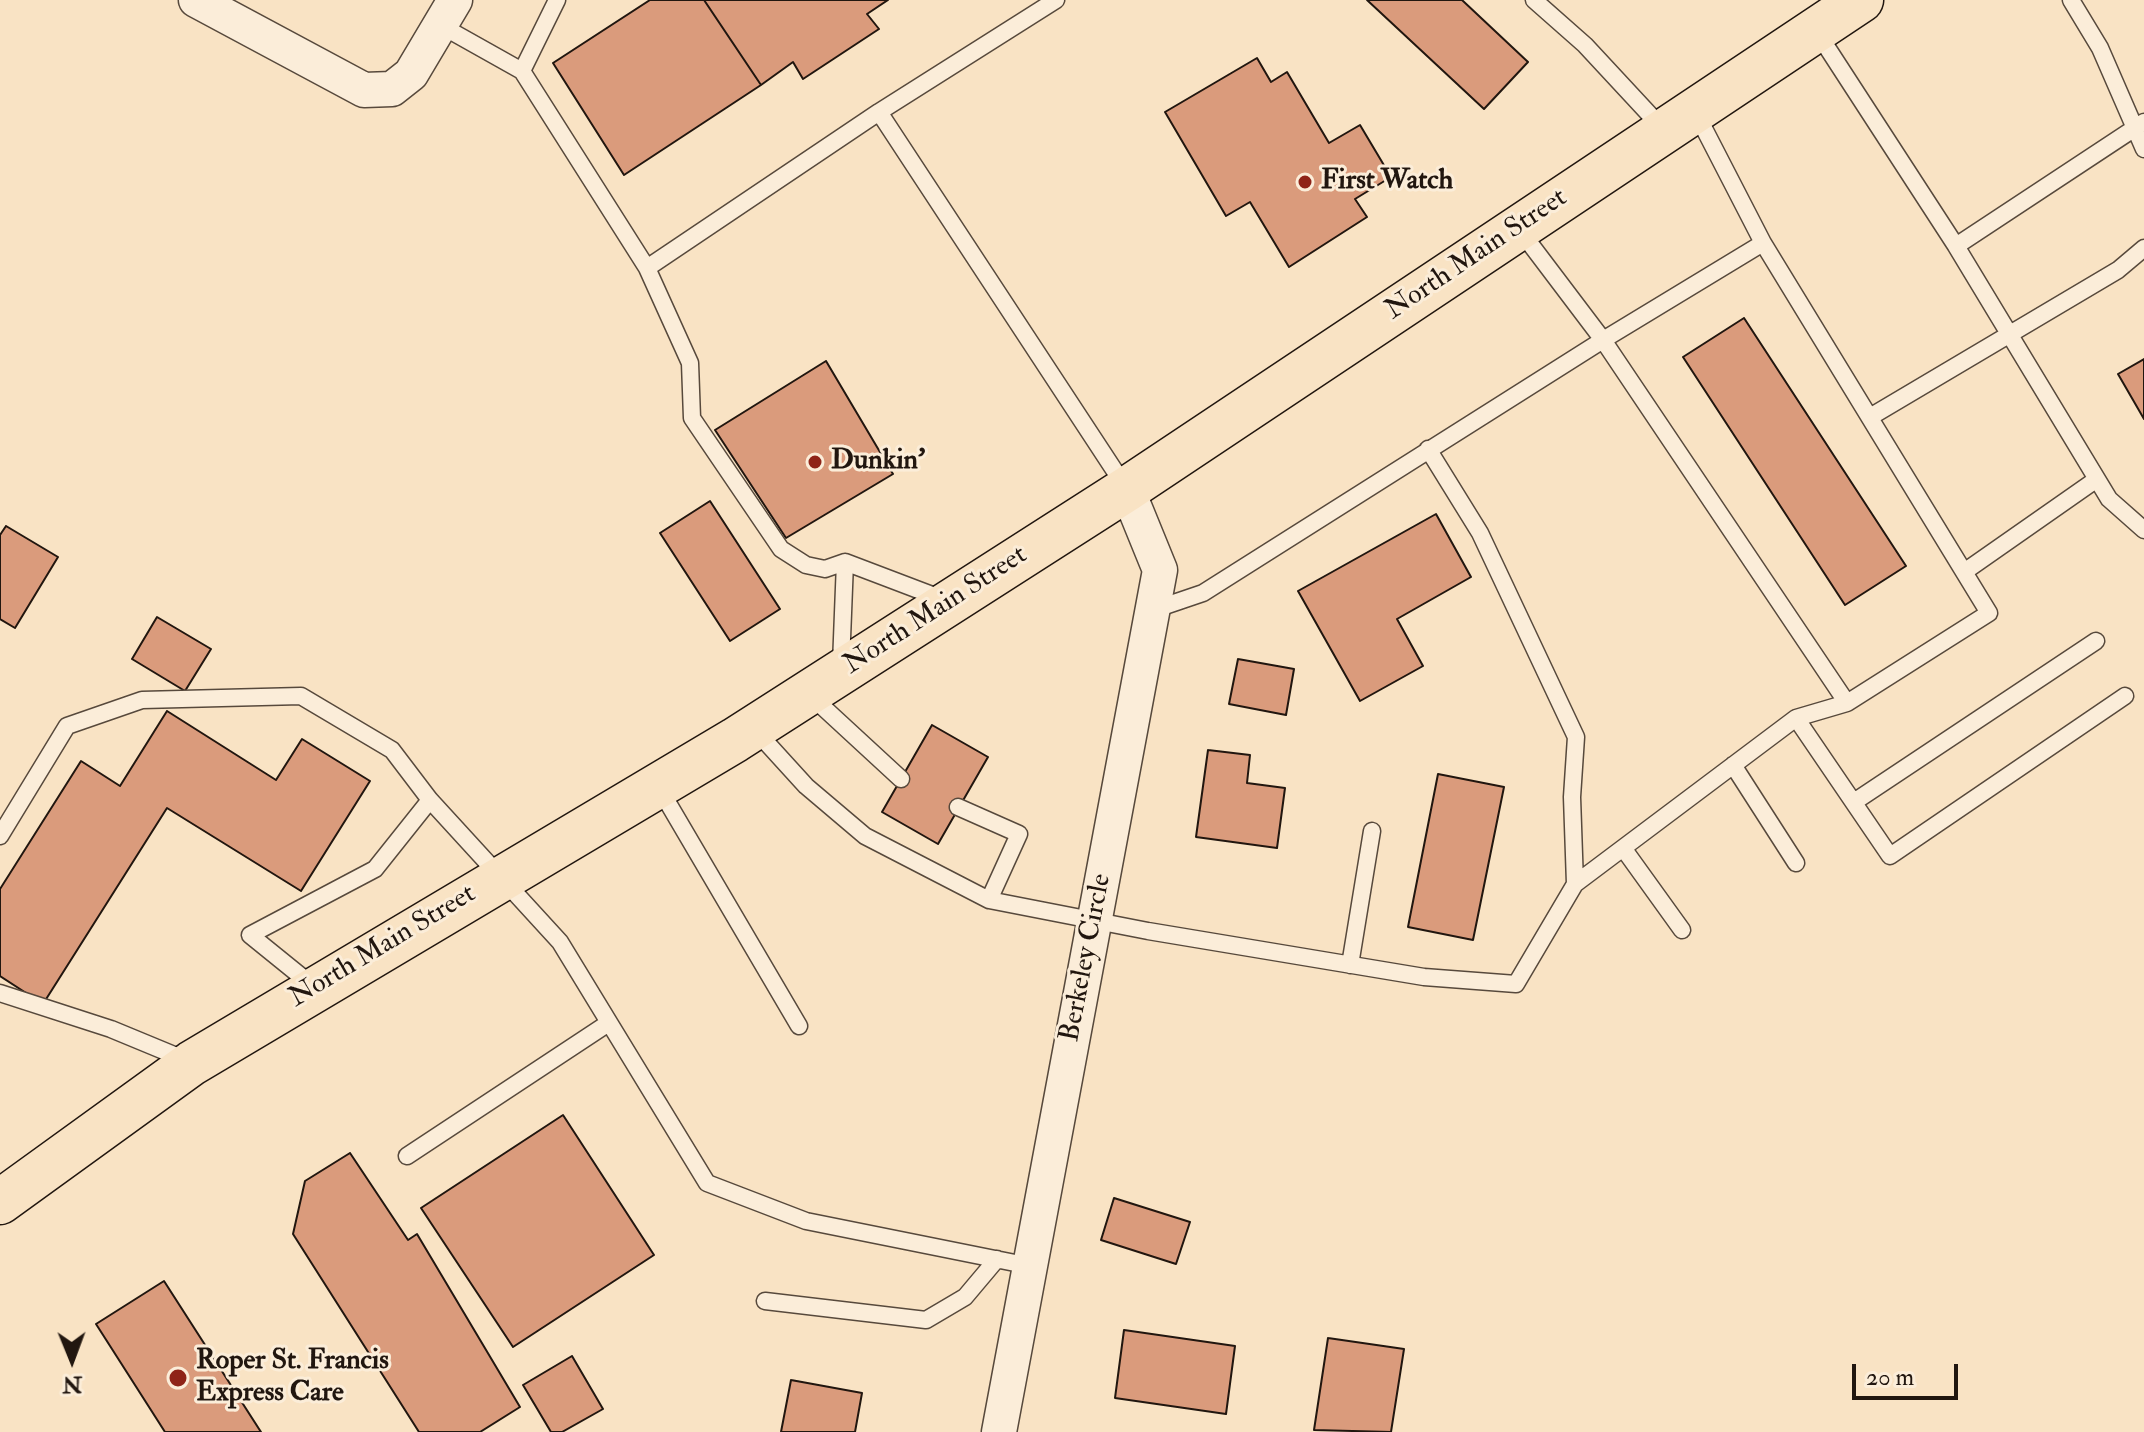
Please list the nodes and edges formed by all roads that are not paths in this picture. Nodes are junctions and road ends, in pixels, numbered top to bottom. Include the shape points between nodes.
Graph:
1 (196, 0) edge
2 (557, 0) edge
3 (1056, 0) edge
4 (1534, 0) edge
5 (1861, 0) edge
6 (2071, 0) edge
7 (448, 12) edge
8 (1816, 30) junction
9 (522, 71) junction
10 (879, 112) junction
11 (1680, 121) junction
12 (2139, 125) edge
13 (2144, 149) edge
14 (1518, 228) junction
15 (1763, 243) junction
16 (1956, 246) junction
17 (2144, 248) edge
18 (647, 268) junction
19 (2010, 334) junction
20 (1603, 340) junction
21 (1870, 417) junction
22 (1428, 449) junction
23 (2097, 479) junction
24 (1127, 489) junction
25 (2144, 530) edge
26 (845, 562) junction
27 (1964, 572) junction
28 (950, 602) junction
29 (1153, 610) junction
30 (2096, 641) dead end
31 (825, 683) junction
32 (2125, 696) dead end
33 (1847, 703) junction
34 (1796, 718) junction
35 (753, 728) junction
36 (1733, 765) junction
37 (901, 779) dead end
38 (658, 785) junction
39 (430, 800) junction
40 (1854, 802) junction
41 (958, 807) dead end
42 (1372, 831) dead end
43 (0, 836) edge
44 (1623, 848) junction
45 (1796, 863) dead end
46 (500, 878) junction
47 (1575, 884) junction
48 (989, 900) junction
49 (1094, 921) junction
50 (1682, 930) dead end
51 (1350, 965) junction
52 (315, 987) junction
53 (0, 993) edge
54 (607, 1024) junction
55 (799, 1026) dead end
56 (192, 1063) junction
57 (407, 1156) dead end
58 (0, 1202) edge
59 (1013, 1262) junction
60 (765, 1301) dead end
61 (999, 1432) edge

1 - 7 street via 364,90 392,89 411,74
2 - 9 lane
3 - 10 lane
4 - 11 lane
5 - 8 main road, North Main Street
6 - 12 lane
7 - 9 lane
8 - 11 main road, North Main Street
8 - 16 lane
9 - 18 lane
10 - 18 lane
10 - 24 lane
11 - 14 main road, North Main Street
11 - 15 lane
12 - 13 lane
12 - 16 lane
14 - 20 lane
14 - 24 main road, North Main Street
15 - 20 lane
15 - 21 lane
16 - 19 lane
17 - 19 lane via 2118,270
18 - 26 lane via 690,363 692,418 781,549 806,565 825,569
19 - 21 lane
19 - 23 lane
20 - 22 lane
20 - 33 lane
21 - 27 lane
22 - 29 lane via 1203,593
22 - 47 lane via 1480,533 1576,737
23 - 25 lane via 2109,499
23 - 27 lane
24 - 28 main road, North Main Street
24 - 29 street, Berkeley Circle via 1160,570
26 - 28 lane
26 - 31 lane
27 - 33 lane via 1989,613
28 - 31 main road, North Main Street
29 - 49 street, Berkeley Circle
30 - 40 lane
31 - 35 main road, North Main Street
31 - 37 lane
32 - 40 lane via 1890,856
33 - 34 lane
34 - 36 lane
34 - 40 lane
35 - 38 main road, North Main Street
35 - 48 lane via 806,786 865,836
36 - 44 lane
36 - 45 lane
38 - 46 main road, North Main Street
38 - 55 lane
39 - 43 lane via 392,750 301,696 142,700 67,726
39 - 46 lane
39 - 52 lane via 375,869 250,935
41 - 48 lane via 1019,834
42 - 51 lane
44 - 47 lane
44 - 50 lane
46 - 52 main road, North Main Street
46 - 54 lane via 560,942
47 - 51 lane via 1516,984
48 - 49 lane
49 - 51 lane
49 - 59 street, Berkeley Circle
52 - 56 main road, North Main Street
53 - 56 lane via 111,1029
54 - 57 lane
54 - 59 lane via 707,1183 806,1221
56 - 58 main road, North Main Street
59 - 60 lane via 926,1320
59 - 61 street, Berkeley Circle

